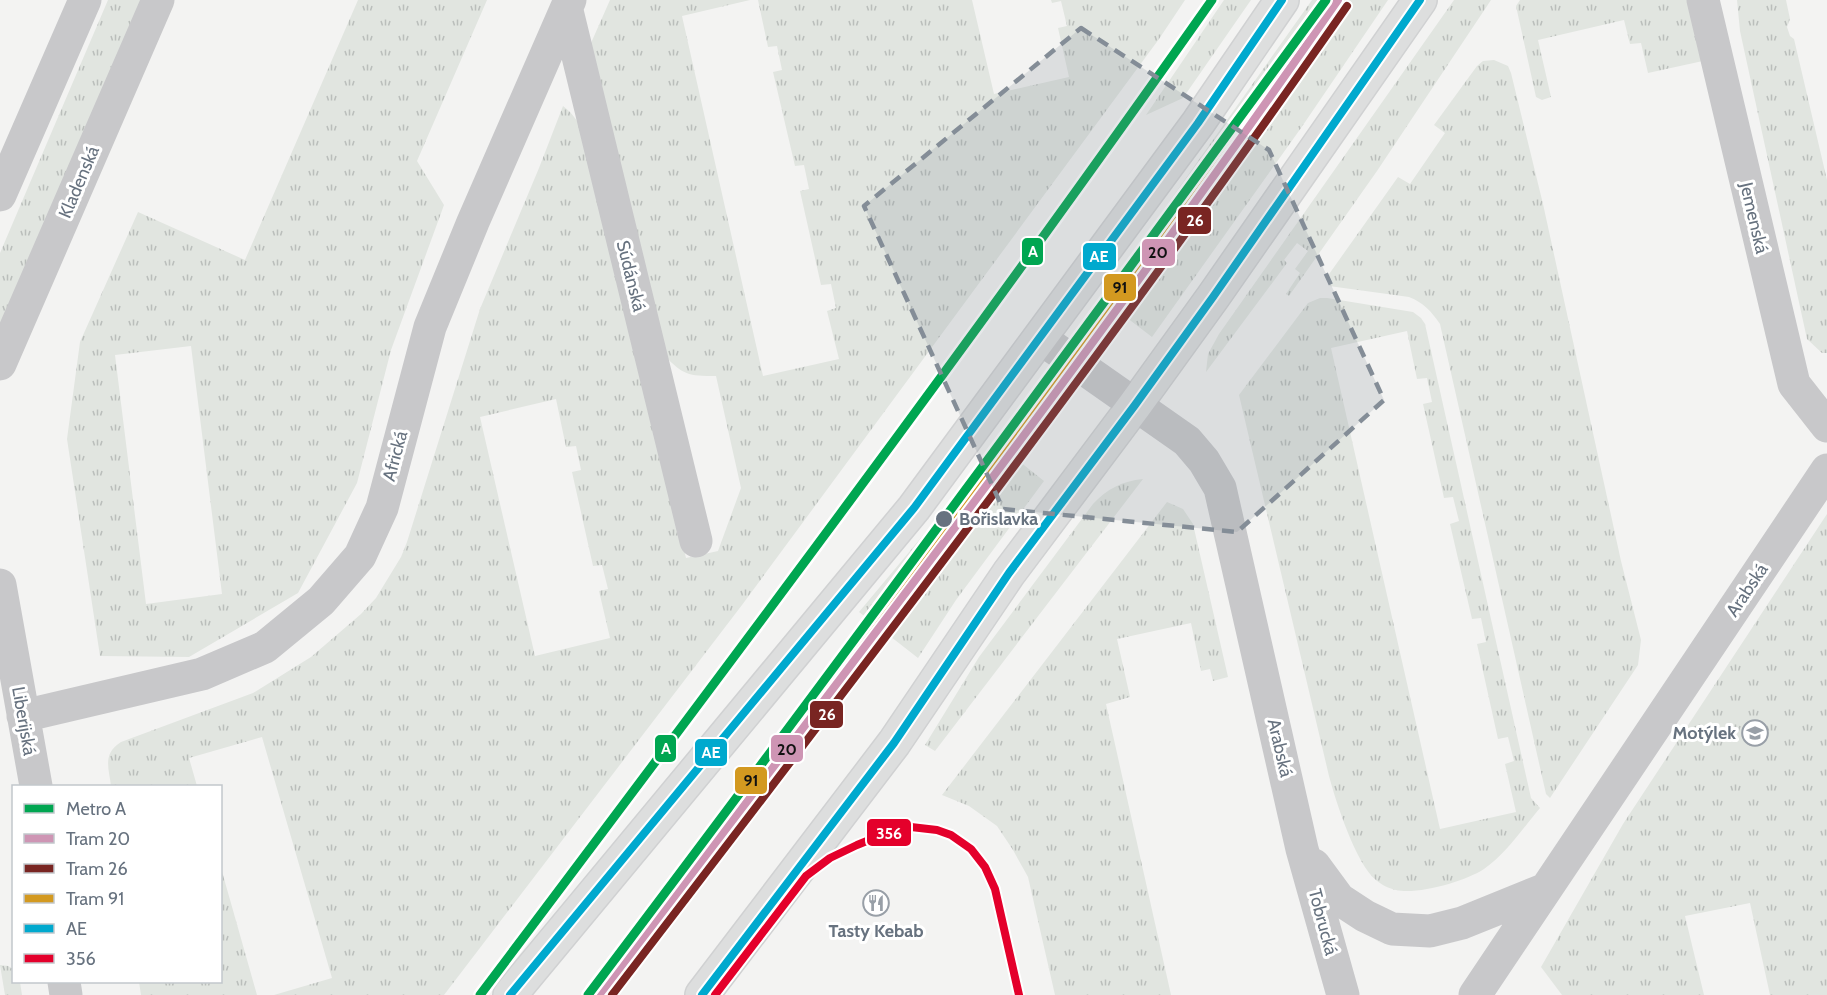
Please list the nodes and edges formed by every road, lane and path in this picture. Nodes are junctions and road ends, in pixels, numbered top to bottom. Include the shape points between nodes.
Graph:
1 (85, 0) edge
2 (158, 0) edge
3 (1282, 0) edge
4 (1420, 0) edge
5 (1703, 0) edge
6 (569, 6) edge
7 (0, 195) edge
8 (1040, 338) junction
9 (0, 364) edge
10 (1135, 405) junction
11 (1827, 426) edge
12 (1827, 470) edge
13 (696, 541) dead end
14 (0, 585) edge
15 (23, 716) junction
16 (36, 785) edge
17 (1302, 849) junction
18 (1546, 889) junction
19 (510, 995) edge
20 (702, 995) edge
21 (1343, 995) edge
22 (1475, 995) edge

1 - 7 street
2 - 9 street, Kladenská
3 - 8 main road via 1198,123
4 - 10 main road
5 - 11 street, Jemenská via 1794,384
6 - 13 street, Súdánská
6 - 15 street, Africká via 430,327 382,508 360,556 321,601 265,647 202,674
8 - 10 street, Arabská
8 - 19 main road via 914,508
10 - 17 street, Arabská via 1187,441 1220,488
10 - 20 main road via 1009,573 894,743
12 - 18 street, Arabská
14 - 15 street, Liberijská
15 - 16 street, Liberijská
17 - 18 street, Arabská via 1339,899 1392,928 1430,931 1462,923
17 - 21 street, Tobrucká
18 - 22 street, Arabská

